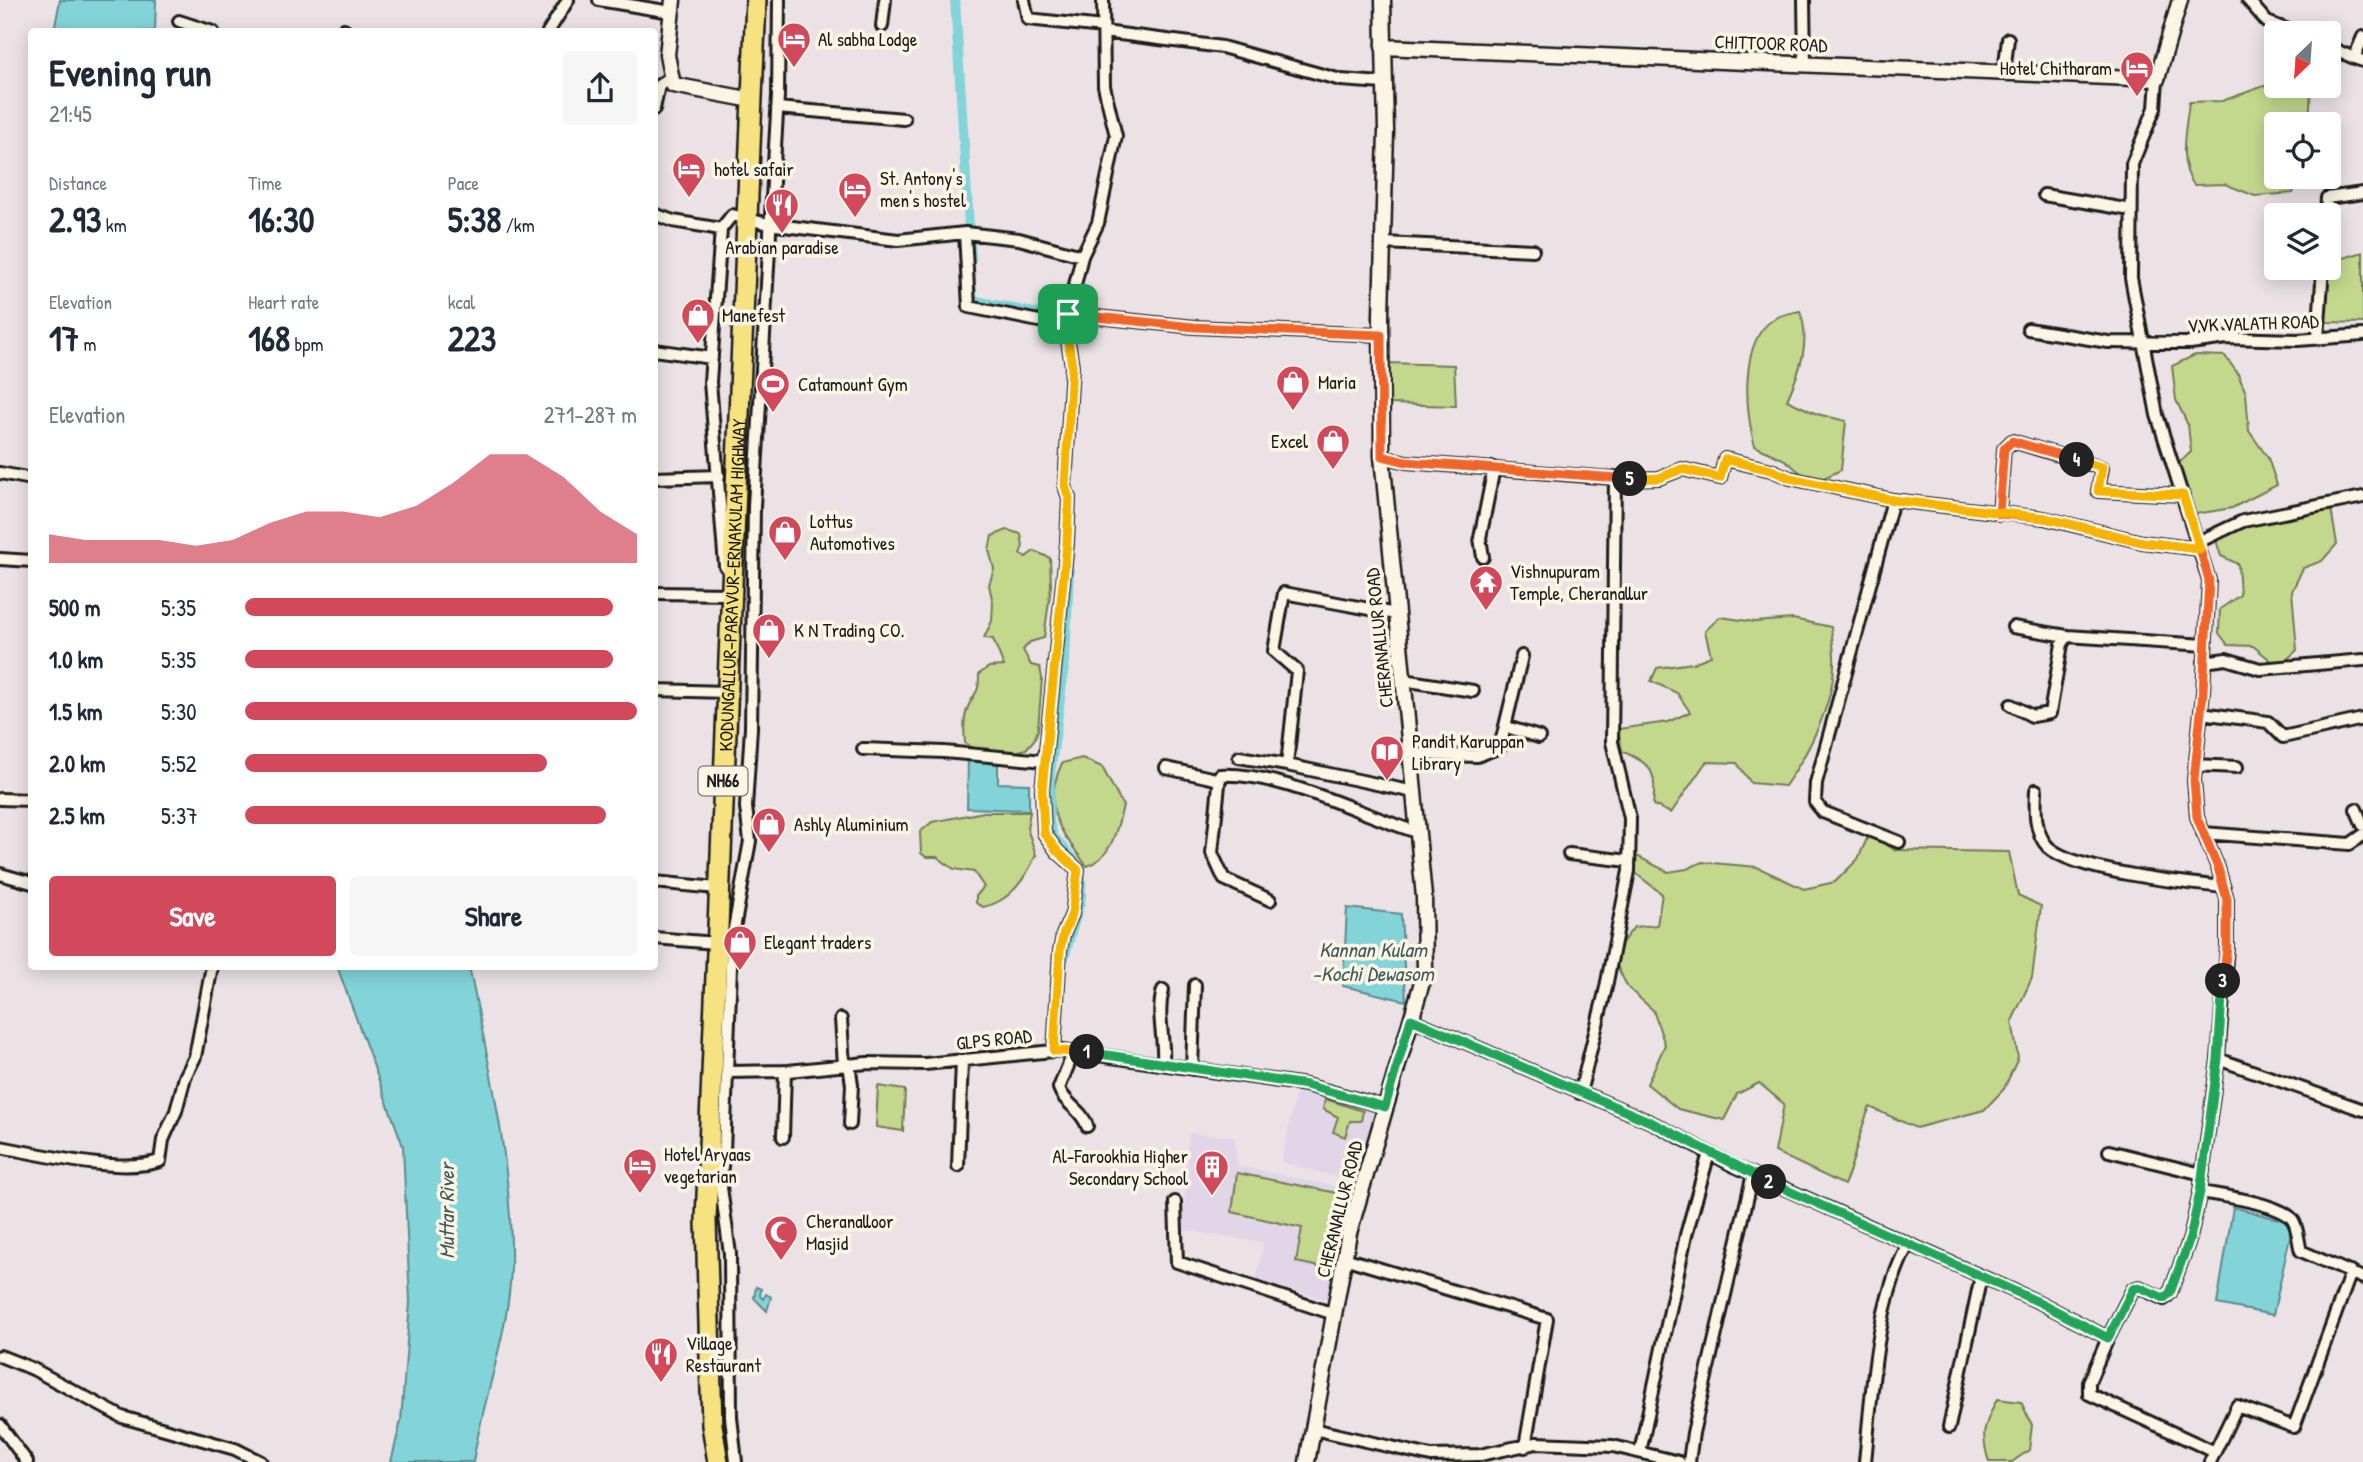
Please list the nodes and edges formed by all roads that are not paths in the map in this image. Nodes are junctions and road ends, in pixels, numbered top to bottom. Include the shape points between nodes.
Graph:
1 (566, 0) edge
2 (599, 0) edge
3 (756, 0) edge
4 (779, 0) edge
5 (885, 0) edge
6 (1024, 0) edge
7 (1103, 0) edge
8 (1383, 0) edge
9 (1804, 0) edge
10 (2180, 0) edge
11 (2248, 0) edge
12 (672, 6) edge
13 (179, 21) dead end
14 (2266, 21) edge
15 (883, 26) dead end
16 (201, 28) edge
17 (550, 28) edge
18 (1103, 29) junction
19 (2363, 37) edge
20 (2008, 38) dead end
21 (1383, 47) junction
22 (2342, 53) edge
23 (2359, 60) edge
24 (1805, 64) junction
25 (2004, 72) junction
26 (672, 76) junction
27 (2157, 79) junction
28 (1383, 83) junction
29 (658, 90) edge
30 (752, 100) junction
31 (777, 107) junction
32 (904, 119) dead end
33 (2363, 193) edge
34 (2044, 195) dead end
35 (2327, 203) edge
36 (2131, 210) junction
37 (658, 215) edge
38 (748, 218) junction
39 (768, 224) junction
40 (721, 229) junction
41 (969, 233) junction
42 (1383, 243) junction
43 (1533, 250) dead end
44 (1082, 256) junction
45 (2322, 280) edge
46 (1068, 318) junction
47 (2028, 329) dead end
48 (1381, 335) junction
49 (2363, 335) edge
50 (2318, 338) junction
51 (2144, 342) junction
52 (658, 350) edge
53 (712, 358) junction
54 (1382, 456) junction
55 (1494, 468) junction
56 (0, 473) edge
57 (719, 476) junction
58 (28, 478) edge
59 (658, 478) edge
60 (1615, 478) junction
61 (2183, 495) junction
62 (2363, 497) edge
63 (1893, 500) junction
64 (1999, 514) junction
65 (2199, 546) junction
66 (1483, 557) dead end
67 (0, 559) edge
68 (28, 561) edge
69 (733, 589) junction
70 (658, 593) edge
71 (1396, 614) junction
72 (2013, 627) dead end
73 (2067, 636) junction
74 (2205, 645) junction
75 (1522, 656) dead end
76 (2363, 660) edge
77 (2204, 662) junction
78 (1403, 680) junction
79 (658, 690) edge
80 (1473, 691) dead end
81 (727, 692) junction
82 (2011, 705) dead end
83 (2201, 713) junction
84 (2363, 719) edge
85 (1507, 727) junction
86 (1539, 737) dead end
87 (863, 749) dead end
88 (1410, 754) junction
89 (1239, 757) dead end
90 (1045, 761) junction
91 (1287, 765) junction
92 (2195, 765) junction
93 (2236, 767) dead end
94 (1166, 768) dead end
95 (1220, 780) junction
96 (2036, 790) dead end
97 (1414, 792) junction
98 (0, 799) edge
99 (28, 800) edge
100 (2356, 809) dead end
101 (2363, 825) edge
102 (1418, 832) junction
103 (2203, 833) junction
104 (2363, 835) edge
105 (1899, 842) dead end
106 (1569, 854) dead end
107 (1629, 861) junction
108 (0, 874) edge
109 (28, 882) edge
110 (658, 882) edge
111 (2224, 887) junction
112 (717, 888) junction
113 (1270, 900) dead end
114 (658, 938) edge
115 (716, 943) junction
116 (211, 970) edge
117 (1195, 985) dead end
118 (1163, 990) dead end
119 (1411, 1019) junction
120 (841, 1020) dead end
121 (1061, 1051) junction
122 (2218, 1059) junction
123 (962, 1061) junction
124 (1163, 1064) junction
125 (847, 1065) junction
126 (1192, 1069) junction
127 (785, 1071) junction
128 (728, 1072) junction
129 (1580, 1093) junction
130 (1385, 1107) junction
131 (2363, 1110) edge
132 (850, 1124) dead end
133 (1087, 1126) dead end
134 (783, 1138) dead end
135 (0, 1147) edge
136 (2109, 1151) dead end
137 (1709, 1153) junction
138 (958, 1166) dead end
139 (1753, 1174) junction
140 (2202, 1174) junction
141 (2200, 1192) junction
142 (1175, 1202) dead end
143 (1908, 1245) junction
144 (1344, 1258) junction
145 (2351, 1272) junction
146 (1982, 1276) junction
147 (2363, 1278) edge
148 (1334, 1314) junction
149 (2108, 1338) junction
150 (0, 1356) edge
151 (0, 1425) edge
152 (1949, 1427) dead end
153 (1313, 1429) junction
154 (1525, 1447) junction
155 (1640, 1452) junction
156 (2212, 1457) edge
157 (27, 1462) edge
158 (261, 1462) edge
159 (718, 1462) edge
160 (736, 1462) edge
161 (1307, 1462) edge
162 (1679, 1462) edge
163 (1689, 1462) edge
164 (1866, 1462) edge

1 - 17 street
2 - 12 street
3 - 30 highway, KODUNGALLUR-PARAVUR-ERNAKULAM HIGHWAY / NH66
4 - 31 street
5 - 15 street
6 - 18 street via 1028,19
7 - 18 street
8 - 21 main road, CHERANALLUR ROAD
9 - 24 street
10 - 27 main road
11 - 14 street
12 - 26 main road via 667,54
13 - 16 street
18 - 28 street via 1222,47 1341,80
18 - 44 street via 1104,86 1116,136 1098,223
19 - 23 street
20 - 25 street
21 - 24 main road, CHITTOOR ROAD
21 - 28 main road, CHERANALLUR ROAD
22 - 23 street
24 - 25 main road, CHITTOOR ROAD
25 - 27 main road, CHITTOOR ROAD
26 - 29 street
26 - 30 main road via 673,85
27 - 36 street via 2155,108 2132,164
28 - 42 main road, CHERANALLUR ROAD
30 - 38 highway, KODUNGALLUR-PARAVUR-ERNAKULAM HIGHWAY / NH66
31 - 32 street
31 - 39 street
33 - 35 street via 2327,198
34 - 36 street
36 - 51 street via 2132,278
37 - 40 street
38 - 39 street
38 - 40 street via 732,215
38 - 69 highway, KODUNGALLUR-PARAVUR-ERNAKULAM HIGHWAY / NH66
39 - 41 street via 898,240
39 - 128 street via 754,506 746,807 750,841 732,940
40 - 53 street
41 - 44 street via 1019,239
41 - 46 street via 969,307 1039,321
42 - 43 street
42 - 48 main road, CHERANALLUR ROAD
44 - 46 street
45 - 50 street
46 - 48 street
46 - 90 street via 1072,366 1065,486 1069,498 1067,542
47 - 51 street, VVK VALATH ROAD via 2108,342
48 - 54 main road, CHERANALLUR ROAD
49 - 50 street, VVK VALATH ROAD
50 - 51 street, VVK VALATH ROAD
51 - 61 street via 2157,415
52 - 53 street
53 - 57 street via 712,425
54 - 55 street
54 - 71 main road, CHERANALLUR ROAD
55 - 60 street
55 - 66 street via 1480,538
56 - 58 street
57 - 59 street
57 - 69 street via 725,568
60 - 63 street via 1659,478 1682,469 1720,478 1725,459
60 - 107 street via 1612,742 1630,818
61 - 64 street via 2098,491 2102,467 2012,441 2004,449
61 - 65 street
62 - 65 street via 2243,521
63 - 64 street
63 - 105 street via 1816,783 1815,802 1823,812
64 - 65 street via 2045,518 2122,538
65 - 74 street via 2209,580
67 - 68 street
69 - 70 street
69 - 81 highway, KODUNGALLUR-PARAVUR-ERNAKULAM HIGHWAY / NH66
71 - 78 main road, CHERANALLUR ROAD
71 - 91 street via 1284,593 1274,651 1297,671
72 - 73 street
73 - 74 street
73 - 82 street via 2050,713 2032,716
74 - 77 street
75 - 85 street
76 - 77 street via 2260,669 2227,659
77 - 83 street
78 - 80 street
78 - 88 main road, CHERANALLUR ROAD
79 - 81 street
81 - 112 highway, KODUNGALLUR-PARAVUR-ERNAKULAM HIGHWAY / NH66
83 - 84 street via 2269,722 2283,737
83 - 92 street
85 - 86 street
85 - 88 street via 1500,747 1492,752 1477,756
87 - 90 street
88 - 97 main road, CHERANALLUR ROAD
89 - 91 street
90 - 121 street via 1044,833 1078,870 1072,914 1060,951
91 - 97 street
92 - 93 street
92 - 103 street via 2197,817
94 - 95 street
95 - 102 street via 1220,775 1236,774 1307,791
95 - 113 street via 1212,853 1224,879
96 - 111 street via 2038,830 2049,847 2082,863
97 - 102 main road, CHERANALLUR ROAD
98 - 99 street
100 - 101 street
102 - 119 main road, CHERANALLUR ROAD via 1425,972
103 - 104 street via 2350,844
103 - 111 street
106 - 107 street
107 - 129 street via 1605,992
108 - 109 street
110 - 112 street
111 - 122 street via 2227,947
112 - 115 highway, KODUNGALLUR-PARAVUR-ERNAKULAM HIGHWAY / NH66
114 - 115 street
115 - 159 highway, KODUNGALLUR-PARAVUR-ERNAKULAM HIGHWAY / NH66 via 706,1220 712,1425
116 - 135 street via 195,1057 163,1140 160,1161 141,1167 113,1166
117 - 126 street
118 - 124 street via 1158,1007 1165,1039
119 - 129 street
119 - 130 main road, CHERANALLUR ROAD
120 - 125 street
121 - 123 street, GLPS ROAD
121 - 124 street, GLPS ROAD
121 - 133 street via 1062,1097 1083,1114
122 - 131 street
122 - 140 street
123 - 125 street, GLPS ROAD
123 - 138 street
124 - 126 street, GLPS ROAD
125 - 127 street, GLPS ROAD
125 - 132 street via 852,1085
126 - 130 street, GLPS ROAD via 1306,1085
127 - 128 street, GLPS ROAD
127 - 134 street
128 - 160 street via 720,1180 730,1254 731,1417
129 - 137 street via 1653,1123
130 - 144 main road, CHERANALLUR ROAD
136 - 140 street
137 - 139 street
137 - 155 street via 1686,1235
139 - 143 street
139 - 163 street
140 - 141 street
141 - 145 street via 2286,1214 2293,1220 2301,1251
141 - 149 street via 2190,1238 2170,1293 2164,1298 2139,1287 2133,1289
142 - 148 street via 1177,1262
143 - 146 street
143 - 164 street via 1896,1266 1883,1324
144 - 148 main road, CHERANALLUR ROAD
144 - 154 street via 1547,1319
145 - 147 street
145 - 156 street via 2294,1427 2237,1406
146 - 149 street
146 - 152 street
148 - 153 main road, CHERANALLUR ROAD
149 - 156 street via 2089,1382 2089,1394
150 - 158 street via 122,1417 234,1449
151 - 157 street
153 - 154 street via 1431,1456 1480,1455
153 - 161 main road, CHERANALLUR ROAD
154 - 155 street via 1536,1443 1613,1446
155 - 162 street

